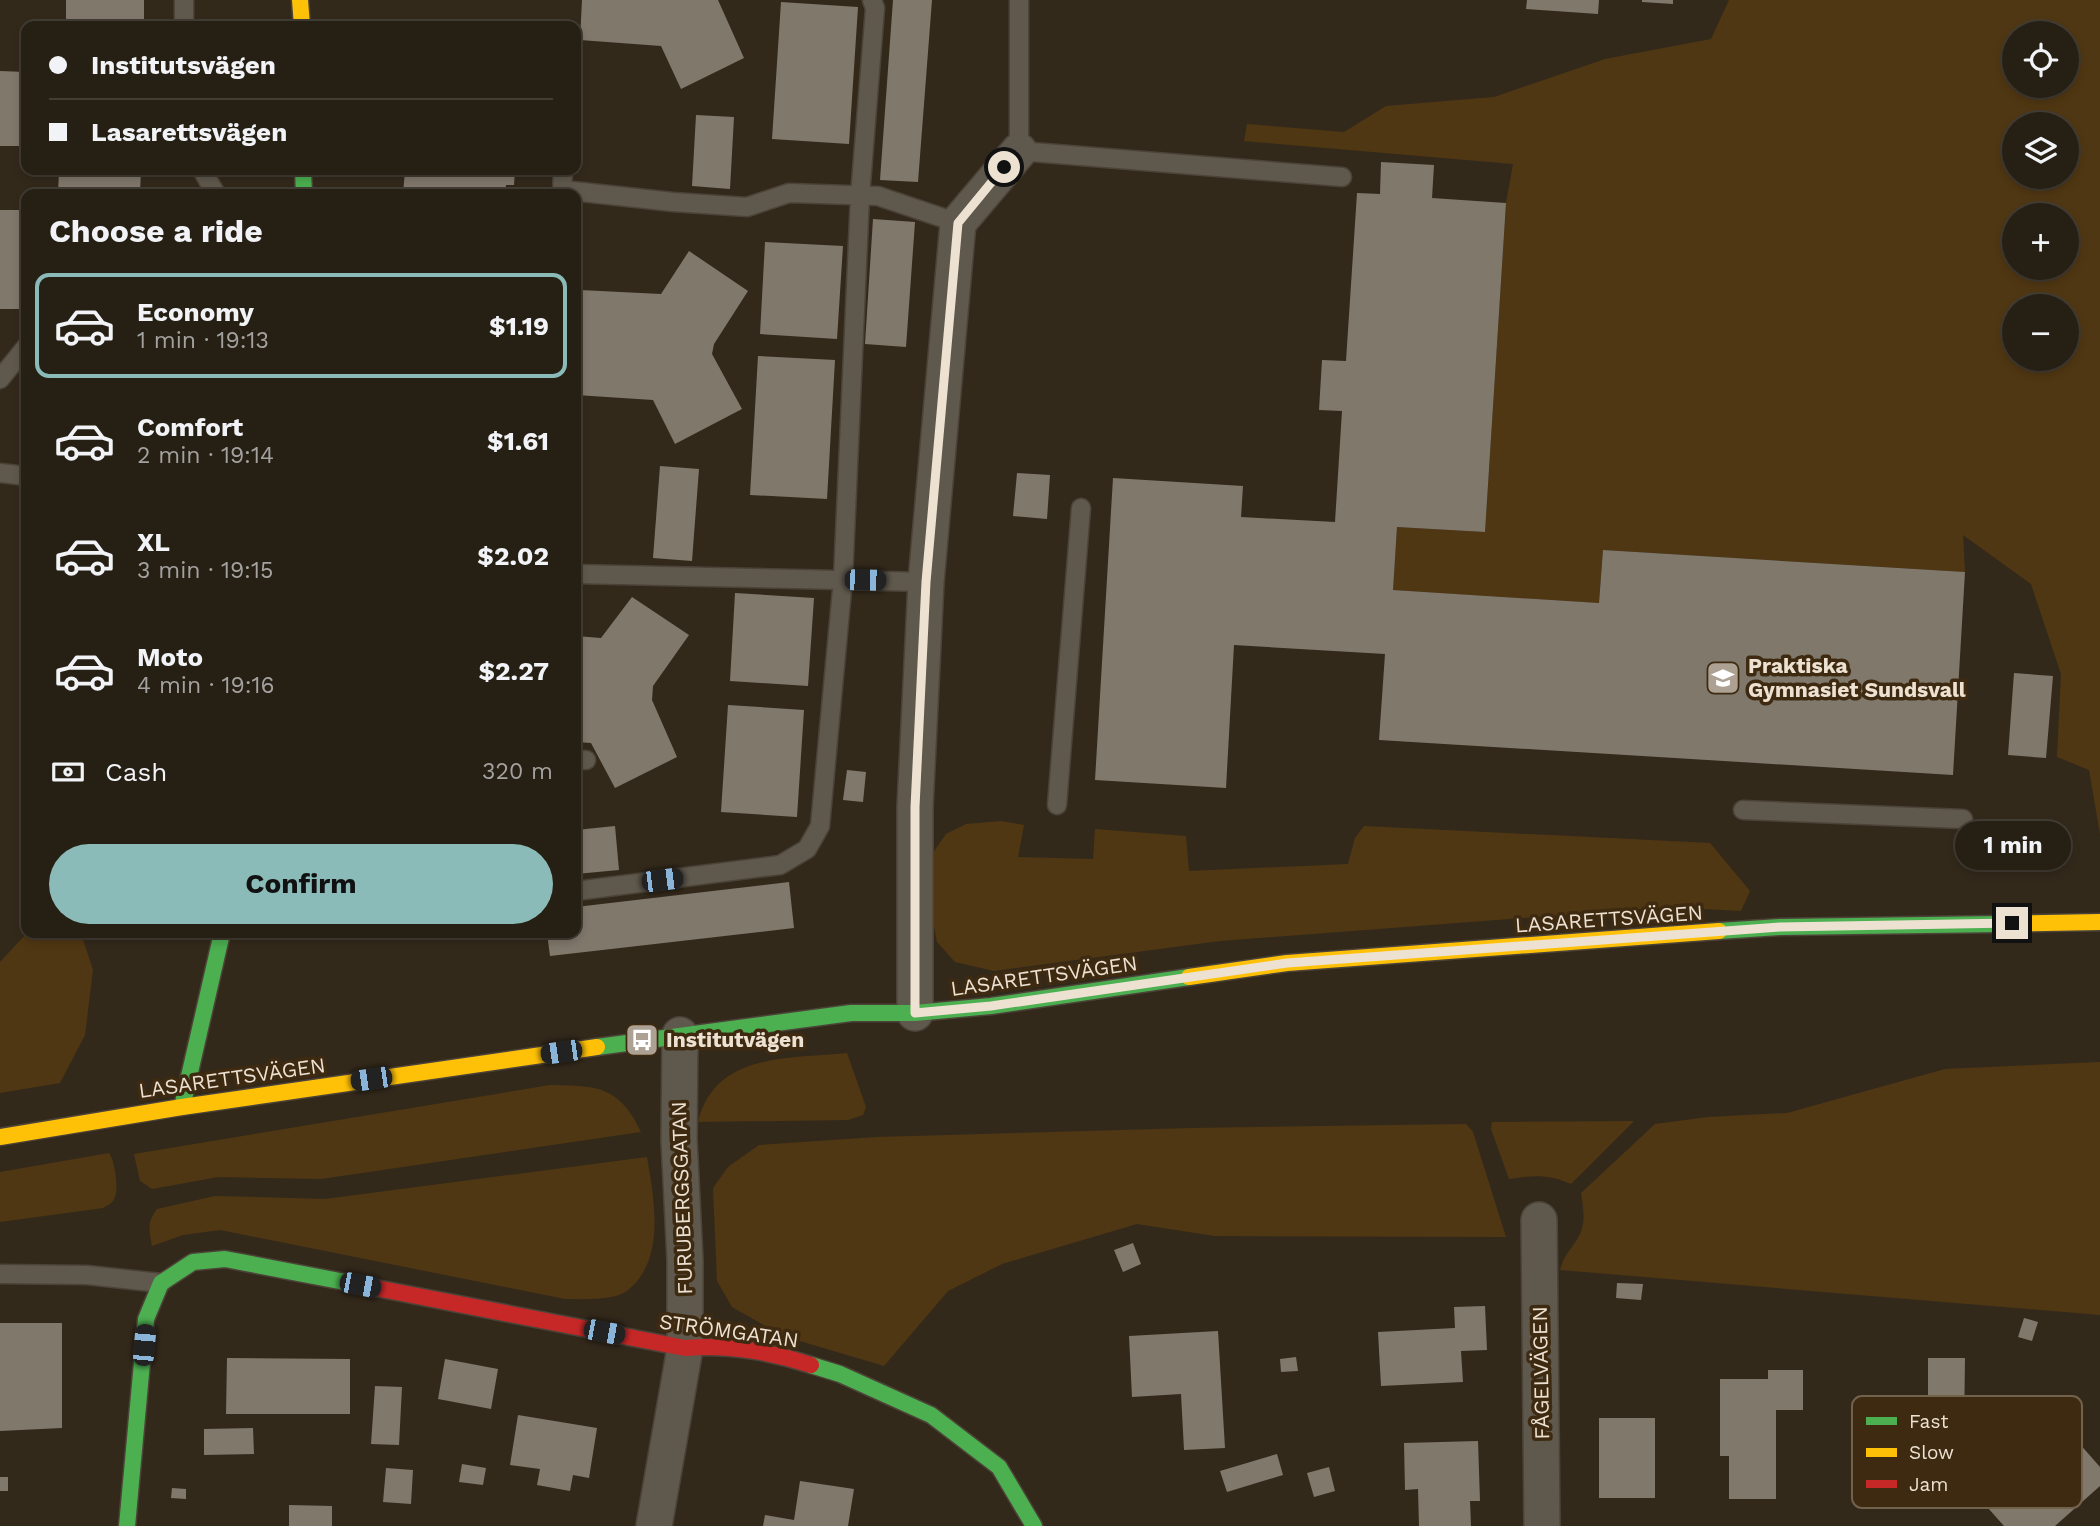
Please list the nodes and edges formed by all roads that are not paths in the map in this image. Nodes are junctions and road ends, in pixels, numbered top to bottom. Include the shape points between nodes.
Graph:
1 (184, 0) edge
2 (300, 0) edge
3 (872, 0) edge
4 (1019, 0) edge
5 (184, 21) edge
6 (302, 21) edge
7 (1019, 151) junction
8 (1342, 177) dead end
9 (581, 194) edge
10 (860, 196) junction
11 (958, 223) junction
12 (21, 353) edge
13 (0, 379) edge
14 (0, 473) edge
15 (21, 475) edge
16 (1081, 508) dead end
17 (581, 574) edge
18 (843, 579) junction
19 (926, 582) junction
20 (1057, 805) dead end
21 (1743, 810) dead end
22 (1963, 819) dead end
23 (581, 890) edge
24 (2100, 922) edge
25 (221, 938) edge
26 (915, 1013) junction
27 (680, 1035) junction
28 (181, 1107) junction
29 (0, 1137) edge
30 (1539, 1220) dead end
31 (0, 1274) edge
32 (161, 1283) junction
33 (685, 1348) junction
34 (127, 1526) edge
35 (654, 1526) edge
36 (1034, 1526) edge
37 (1542, 1526) edge

1 - 5 lane
2 - 6 street
3 - 10 lane
4 - 7 lane
7 - 8 lane
7 - 11 street
9 - 10 lane via 747,207 789,193
10 - 11 lane via 878,196
10 - 18 lane
11 - 19 street
12 - 13 lane
14 - 15 lane
16 - 20 lane
17 - 18 lane
18 - 19 lane
18 - 23 lane via 820,826 807,849 780,865
19 - 26 street via 915,807
21 - 22 lane
24 - 26 street, LASARETTSVÄGEN via 1780,927 1287,963
25 - 28 street
26 - 27 street, LASARETTSVÄGEN via 850,1013
27 - 28 street, LASARETTSVÄGEN
27 - 33 street, FURUBERGSGATAN
28 - 29 street, LASARETTSVÄGEN
30 - 37 street, FÅGELVÄGEN
31 - 32 lane via 87,1275
32 - 33 street, STRÖMGATAN via 193,1262 225,1259
32 - 34 street via 146,1319
33 - 35 street, FURUBERGSGATAN
33 - 36 street, STRÖMGATAN via 706,1346 783,1356 840,1374 932,1415 999,1467

